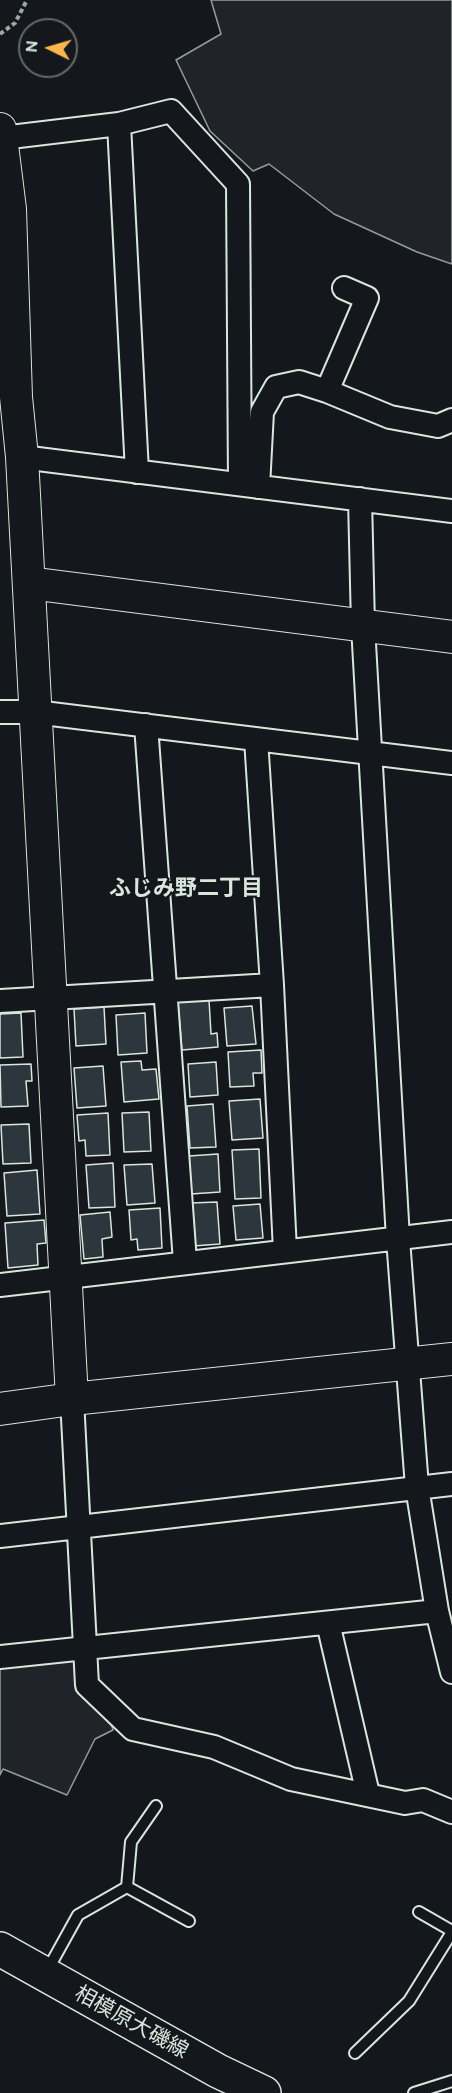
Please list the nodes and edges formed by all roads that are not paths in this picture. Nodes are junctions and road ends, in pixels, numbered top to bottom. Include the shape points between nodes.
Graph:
1 (119, 124) junction
2 (1, 137) edge
3 (344, 288) dead end
4 (327, 391) junction
5 (8, 398) edge
6 (452, 420) edge
7 (22, 457) junction
8 (137, 472) junction
9 (249, 485) junction
10 (360, 499) junction
11 (452, 511) edge
12 (29, 583) junction
13 (363, 626) junction
14 (452, 637) edge
15 (0, 712) edge
16 (35, 712) junction
17 (146, 725) junction
18 (256, 738) junction
19 (371, 753) junction
20 (452, 763) edge
21 (272, 986) junction
22 (165, 991) junction
23 (51, 998) junction
24 (0, 1001) edge
25 (452, 1232) edge
26 (398, 1239) junction
27 (285, 1251) junction
28 (184, 1262) junction
29 (66, 1278) junction
30 (0, 1285) edge
31 (452, 1359) edge
32 (407, 1363) junction
33 (72, 1399) junction
34 (0, 1409) edge
35 (452, 1484) edge
36 (417, 1487) junction
37 (79, 1527) junction
38 (0, 1536) edge
39 (437, 1611) junction
40 (328, 1623) junction
41 (86, 1648) junction
42 (0, 1657) edge
43 (452, 1672) edge
44 (368, 1794) junction
45 (156, 1806) dead end
46 (452, 1812) edge
47 (127, 1887) junction
48 (418, 1912) dead end
49 (189, 1921) dead end
50 (452, 1931) edge
51 (0, 1949) edge
52 (45, 1974) junction
53 (355, 2053) dead end
54 (452, 2081) edge
55 (264, 2093) edge
56 (414, 2093) edge

1 - 2 street
1 - 8 street
1 - 9 street via 171,111 238,184
2 - 5 street via 10,210
3 - 4 street via 367,297
4 - 6 street via 390,417 438,426
4 - 9 street via 299,382 276,387 262,412
5 - 7 street
7 - 8 street
7 - 12 street
8 - 9 street
9 - 10 street
10 - 11 street
10 - 13 street
12 - 13 street
12 - 16 street
13 - 14 street
13 - 19 street
15 - 16 street
16 - 17 street
16 - 23 street
17 - 18 street
17 - 22 street
18 - 19 street
18 - 21 street
19 - 20 street
19 - 26 street
21 - 22 street
21 - 27 street
22 - 23 street
22 - 28 street
23 - 24 street
23 - 29 street
25 - 26 street
26 - 27 street
26 - 32 street
27 - 28 street
28 - 29 street
29 - 30 street
29 - 33 street
31 - 32 street
32 - 33 street
32 - 36 street
33 - 34 street
33 - 37 street
35 - 36 street
36 - 37 street
36 - 39 street
37 - 38 street
37 - 41 street
39 - 40 street
39 - 43 street
40 - 41 street
40 - 44 street
41 - 42 street
41 - 44 street via 87,1685 133,1729 214,1747 291,1779
44 - 46 street via 405,1803 423,1800
45 - 47 lane via 131,1842
47 - 49 lane
47 - 52 lane via 78,1915
48 - 50 lane
50 - 53 lane via 409,2001
51 - 52 main road, 相模原大磯線
52 - 55 main road, 相模原大磯線
54 - 56 lane

